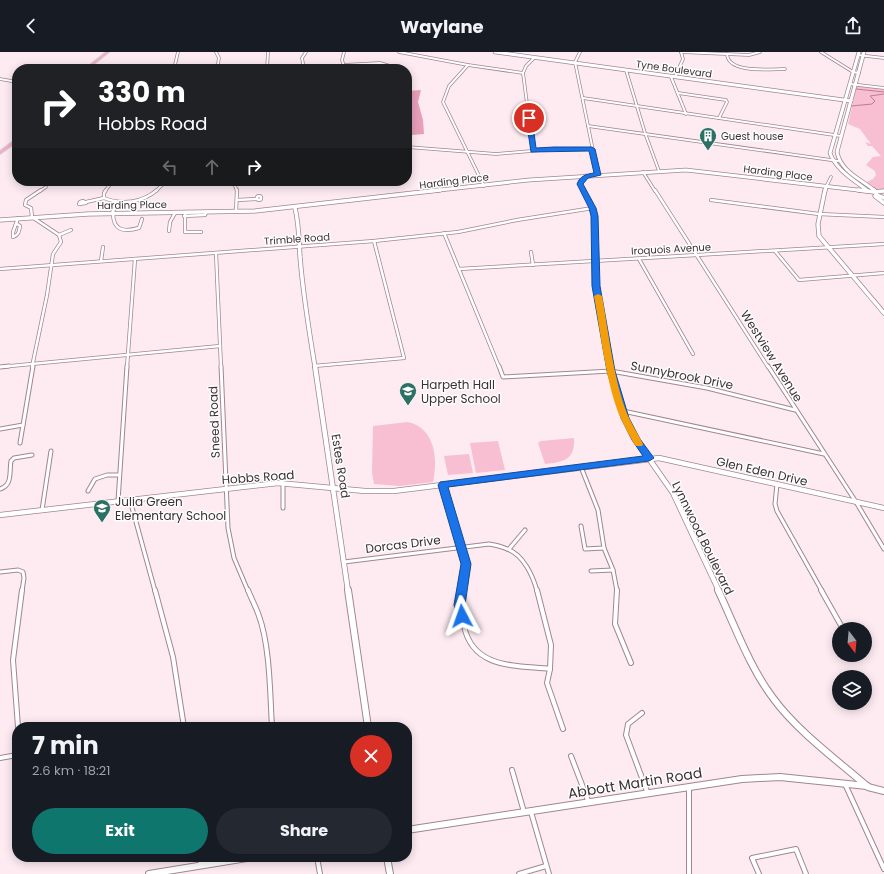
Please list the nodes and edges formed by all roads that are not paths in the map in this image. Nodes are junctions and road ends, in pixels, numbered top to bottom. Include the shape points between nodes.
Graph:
1 (108, 52) edge
2 (178, 52) edge
3 (216, 52) edge
4 (268, 52) edge
5 (306, 52) edge
6 (344, 52) edge
7 (399, 52) edge
8 (494, 52) edge
9 (580, 52) edge
10 (681, 52) edge
11 (760, 52) edge
12 (820, 52) edge
13 (858, 53) edge
14 (727, 54) junction
15 (864, 54) edge
16 (534, 58) junction
17 (884, 58) edge
18 (92, 64) edge
19 (175, 64) edge
20 (218, 64) edge
21 (267, 64) edge
22 (303, 64) edge
23 (343, 64) edge
24 (575, 64) junction
25 (468, 65) junction
26 (784, 69) dead end
27 (626, 70) junction
28 (523, 72) junction
29 (853, 72) junction
30 (859, 73) junction
31 (673, 77) junction
32 (0, 79) edge
33 (12, 81) edge
34 (850, 84) junction
35 (855, 84) junction
36 (884, 88) edge
37 (678, 93) junction
38 (583, 98) junction
39 (845, 100) junction
40 (851, 101) junction
41 (636, 106) junction
42 (686, 114) junction
43 (719, 118) junction
44 (588, 126) junction
45 (645, 133) junction
46 (836, 135) junction
47 (841, 136) junction
48 (12, 144) edge
49 (412, 147) edge
50 (592, 149) junction
51 (533, 150) junction
52 (468, 152) junction
53 (0, 153) edge
54 (833, 161) junction
55 (838, 161) junction
56 (659, 171) junction
57 (643, 172) junction
58 (598, 175) junction
59 (586, 176) junction
60 (831, 177) dead end
61 (46, 186) dead end
62 (109, 186) edge
63 (161, 186) edge
64 (236, 186) edge
65 (484, 186) junction
66 (826, 187) junction
67 (884, 191) edge
68 (875, 194) junction
69 (104, 198) junction
70 (256, 198) dead end
71 (884, 198) edge
72 (237, 200) junction
73 (711, 200) dead end
74 (86, 202) dead end
75 (118, 203) junction
76 (884, 203) edge
77 (295, 208) junction
78 (593, 208) junction
79 (236, 212) junction
80 (112, 213) junction
81 (175, 213) junction
82 (821, 213) junction
83 (185, 214) junction
84 (32, 217) junction
85 (884, 217) edge
86 (18, 218) junction
87 (142, 219) dead end
88 (0, 220) edge
89 (18, 224) junction
90 (71, 230) dead end
91 (169, 231) dead end
92 (201, 232) dead end
93 (444, 233) junction
94 (58, 235) junction
95 (374, 241) junction
96 (884, 244) edge
97 (299, 246) junction
98 (103, 247) dead end
99 (827, 248) junction
100 (775, 251) junction
101 (531, 252) dead end
102 (216, 253) junction
103 (697, 255) junction
104 (134, 259) junction
105 (640, 259) junction
106 (101, 261) junction
107 (596, 261) junction
108 (533, 264) junction
109 (51, 266) junction
110 (0, 269) edge
111 (459, 269) junction
112 (884, 273) edge
113 (852, 276) junction
114 (884, 314) edge
115 (220, 346) junction
116 (127, 354) junction
117 (693, 354) dead end
118 (33, 364) junction
119 (314, 366) junction
120 (0, 367) edge
121 (611, 371) junction
122 (623, 410) junction
123 (795, 410) junction
124 (23, 425) junction
125 (0, 428) edge
126 (20, 443) dead end
127 (51, 451) dead end
128 (824, 454) junction
129 (32, 455) dead end
130 (649, 458) junction
131 (636, 460) joint
132 (581, 467) junction
133 (119, 475) junction
134 (283, 483) junction
135 (777, 484) junction
136 (443, 485) junction
137 (226, 488) junction
138 (333, 488) junction
139 (0, 489) edge
140 (88, 491) dead end
141 (130, 500) junction
142 (118, 501) junction
143 (856, 502) junction
144 (283, 508) dead end
145 (884, 508) edge
146 (42, 510) junction
147 (0, 515) edge
148 (581, 526) dead end
149 (525, 530) dead end
150 (461, 547) junction
151 (604, 548) junction
152 (509, 549) junction
153 (884, 549) edge
154 (344, 562) junction
155 (613, 570) junction
156 (591, 571) dead end
157 (0, 572) edge
158 (839, 622) edge
159 (632, 663) dead end
160 (550, 669) junction
161 (642, 713) dead end
162 (18, 722) edge
163 (183, 722) edge
164 (272, 722) edge
165 (367, 722) edge
166 (563, 729) dead end
167 (12, 756) edge
168 (571, 756) dead end
169 (0, 758) edge
170 (512, 770) dead end
171 (844, 783) junction
172 (868, 786) junction
173 (688, 787) junction
174 (884, 791) edge
175 (648, 794) junction
176 (589, 803) junction
177 (527, 813) junction
178 (412, 829) edge
179 (201, 862) edge
180 (221, 862) edge
181 (318, 862) edge
182 (388, 862) edge
183 (202, 865) junction
184 (546, 866) junction
185 (884, 870) edge
186 (149, 874) edge
187 (320, 874) edge
188 (390, 874) edge
189 (519, 874) edge
190 (549, 874) edge
191 (689, 874) edge
192 (759, 874) edge
193 (806, 874) edge

1 - 18 main road
2 - 19 street
3 - 20 street via 219,58
4 - 21 street
5 - 22 street via 302,58
6 - 23 street
7 - 25 street
8 - 16 street, Tyne Boulevard
9 - 24 street
10 - 14 street
10 - 31 street via 683,59
11 - 14 street via 749,55
12 - 29 street
13 - 15 street
13 - 29 street
14 - 26 street via 727,60 741,68
15 - 17 street
15 - 30 street
16 - 24 street, Tyne Boulevard
16 - 28 street
24 - 27 street, Tyne Boulevard
24 - 38 street
25 - 28 street
25 - 52 street via 449,85 443,102
27 - 31 street, Tyne Boulevard
27 - 41 street
28 - 51 street
29 - 30 street
29 - 34 street
30 - 35 street
31 - 37 street
31 - 39 street, Tyne Boulevard
32 - 33 street
34 - 35 street
34 - 39 street
35 - 36 street
35 - 40 street
37 - 42 street
37 - 43 street via 726,100
38 - 41 street
38 - 44 street
39 - 40 street, Tyne Boulevard
39 - 46 street
40 - 47 street
41 - 42 street
41 - 45 street
42 - 43 street
43 - 46 street
44 - 45 street
44 - 50 street
45 - 54 street
45 - 56 street
46 - 47 street
46 - 54 street via 830,153
47 - 55 street via 837,152
48 - 53 main road
49 - 52 street
50 - 51 street
50 - 58 street
51 - 52 street via 496,154
52 - 65 street
54 - 55 street
54 - 68 street
55 - 68 street via 874,190
56 - 57 street, Harding Place
56 - 66 street, Harding Place via 686,170
57 - 58 street, Harding Place
57 - 103 street, Westview Avenue
58 - 59 street, Harding Place
59 - 65 street, Harding Place
59 - 78 street, Lynnwood Boulevard via 581,180 580,186
60 - 66 street
61 - 84 street via 25,203 31,208
62 - 69 street via 104,193
63 - 75 street via 141,200
64 - 72 street
65 - 77 street, Harding Place
66 - 68 street, Harding Place
66 - 82 street
67 - 68 street, Harding Place
68 - 71 street
68 - 76 street
69 - 74 street
69 - 75 street
70 - 72 street
72 - 79 street
73 - 82 street
75 - 80 street
77 - 79 street, Harding Place
77 - 97 street, Estes Road
78 - 93 street, Trimble Road
78 - 107 street, Lynnwood Boulevard
79 - 83 street, Harding Place
80 - 81 street, Harding Place
80 - 84 street, Harding Place
80 - 87 street via 115,226 124,230 138,228
81 - 83 street, Harding Place
81 - 91 street
82 - 85 street via 864,218
82 - 99 street via 817,232
83 - 92 street via 185,232
84 - 86 street, Harding Place
84 - 94 street
86 - 88 street, Harding Place
86 - 89 street
89 - 89 street via 19,233 13,237 14,228
90 - 94 street
93 - 95 street, Trimble Road
93 - 111 street, Sunnybrook Drive
94 - 109 street via 61,242 53,254
95 - 97 street, Trimble Road
95 - 119 street via 404,358
96 - 99 street, Iroquois Avenue
97 - 102 street, Trimble Road
97 - 119 street, Estes Road
98 - 106 street
99 - 100 street, Iroquois Avenue
99 - 113 street
100 - 103 street, Iroquois Avenue
100 - 113 street via 799,280
101 - 108 street
102 - 104 street, Trimble Road
102 - 115 street, Sneed Road
103 - 105 street, Iroquois Avenue
103 - 123 street, Westview Avenue
104 - 106 street, Trimble Road
104 - 116 street
105 - 107 street, Iroquois Avenue
105 - 117 street
106 - 109 street, Trimble Road
107 - 108 street, Iroquois Avenue
107 - 121 street, Lynnwood Boulevard via 596,286
108 - 111 street, Iroquois Avenue
109 - 110 street, Trimble Road
109 - 118 street
111 - 121 street, Sunnybrook Drive via 503,377
112 - 113 street
113 - 114 street
115 - 116 street
115 - 137 street, Sneed Road
116 - 118 street
116 - 133 street
118 - 120 street
118 - 124 street
119 - 138 street, Estes Road
121 - 122 street, Lynnwood Boulevard
121 - 123 street, Sunnybrook Drive via 707,388
122 - 128 street
122 - 130 street, Lynnwood Boulevard via 636,440
123 - 128 street, Westview Avenue
124 - 125 street
124 - 126 street
127 - 146 street
128 - 143 street, Westview Avenue
129 - 139 street via 14,458 11,461 11,480
130 - 131 street, Glen Eden Drive
130 - 135 street, Glen Eden Drive
130 - 172 street, Lynnwood Boulevard via 673,494 758,676 792,720
131 - 132 street, Hobbs Road
132 - 136 street, Hobbs Road
132 - 151 street via 598,510
133 - 140 street via 95,479
133 - 142 street
134 - 137 street, Hobbs Road
134 - 138 street, Hobbs Road
134 - 144 street
135 - 143 street, Glen Eden Drive
135 - 158 street via 777,511
136 - 138 street, Hobbs Road via 379,492
136 - 150 street
137 - 141 street, Hobbs Road
137 - 164 street, Sneed Road via 232,548 259,616 266,645
138 - 154 street, Estes Road
141 - 142 street, Hobbs Road
141 - 163 street via 172,657
142 - 146 street, Hobbs Road
143 - 145 street, Glen Eden Drive
143 - 153 street, Westview Avenue
146 - 147 street, Hobbs Road
148 - 151 street via 585,550
149 - 152 street
150 - 152 street, Dorcas Drive via 489,544
150 - 154 street, Dorcas Drive
150 - 160 street via 466,564 459,605 466,637 472,647 480,655 498,663
151 - 155 street
152 - 160 street, Dorcas Drive via 523,560 533,576 551,645
154 - 165 street, Estes Road
155 - 156 street
155 - 159 street via 617,586 615,624
157 - 162 street via 18,570 23,572 24,578 13,660
160 - 166 street, Dorcas Drive via 547,683
161 - 175 street via 629,720 625,728
167 - 169 street
168 - 176 street
170 - 177 street
171 - 172 street, Abbott Martin Road
171 - 173 street, Abbott Martin Road via 780,777 742,779
171 - 185 street
172 - 174 street, Lynnwood Boulevard
173 - 175 street, Abbott Martin Road
173 - 191 street
175 - 176 street, Abbott Martin Road
176 - 177 street, Abbott Martin Road
177 - 178 street, Abbott Martin Road
177 - 184 street
179 - 183 street
180 - 183 street
181 - 187 street
182 - 188 street
183 - 186 street
184 - 189 street
184 - 190 street
192 - 193 street via 752,858 796,849

